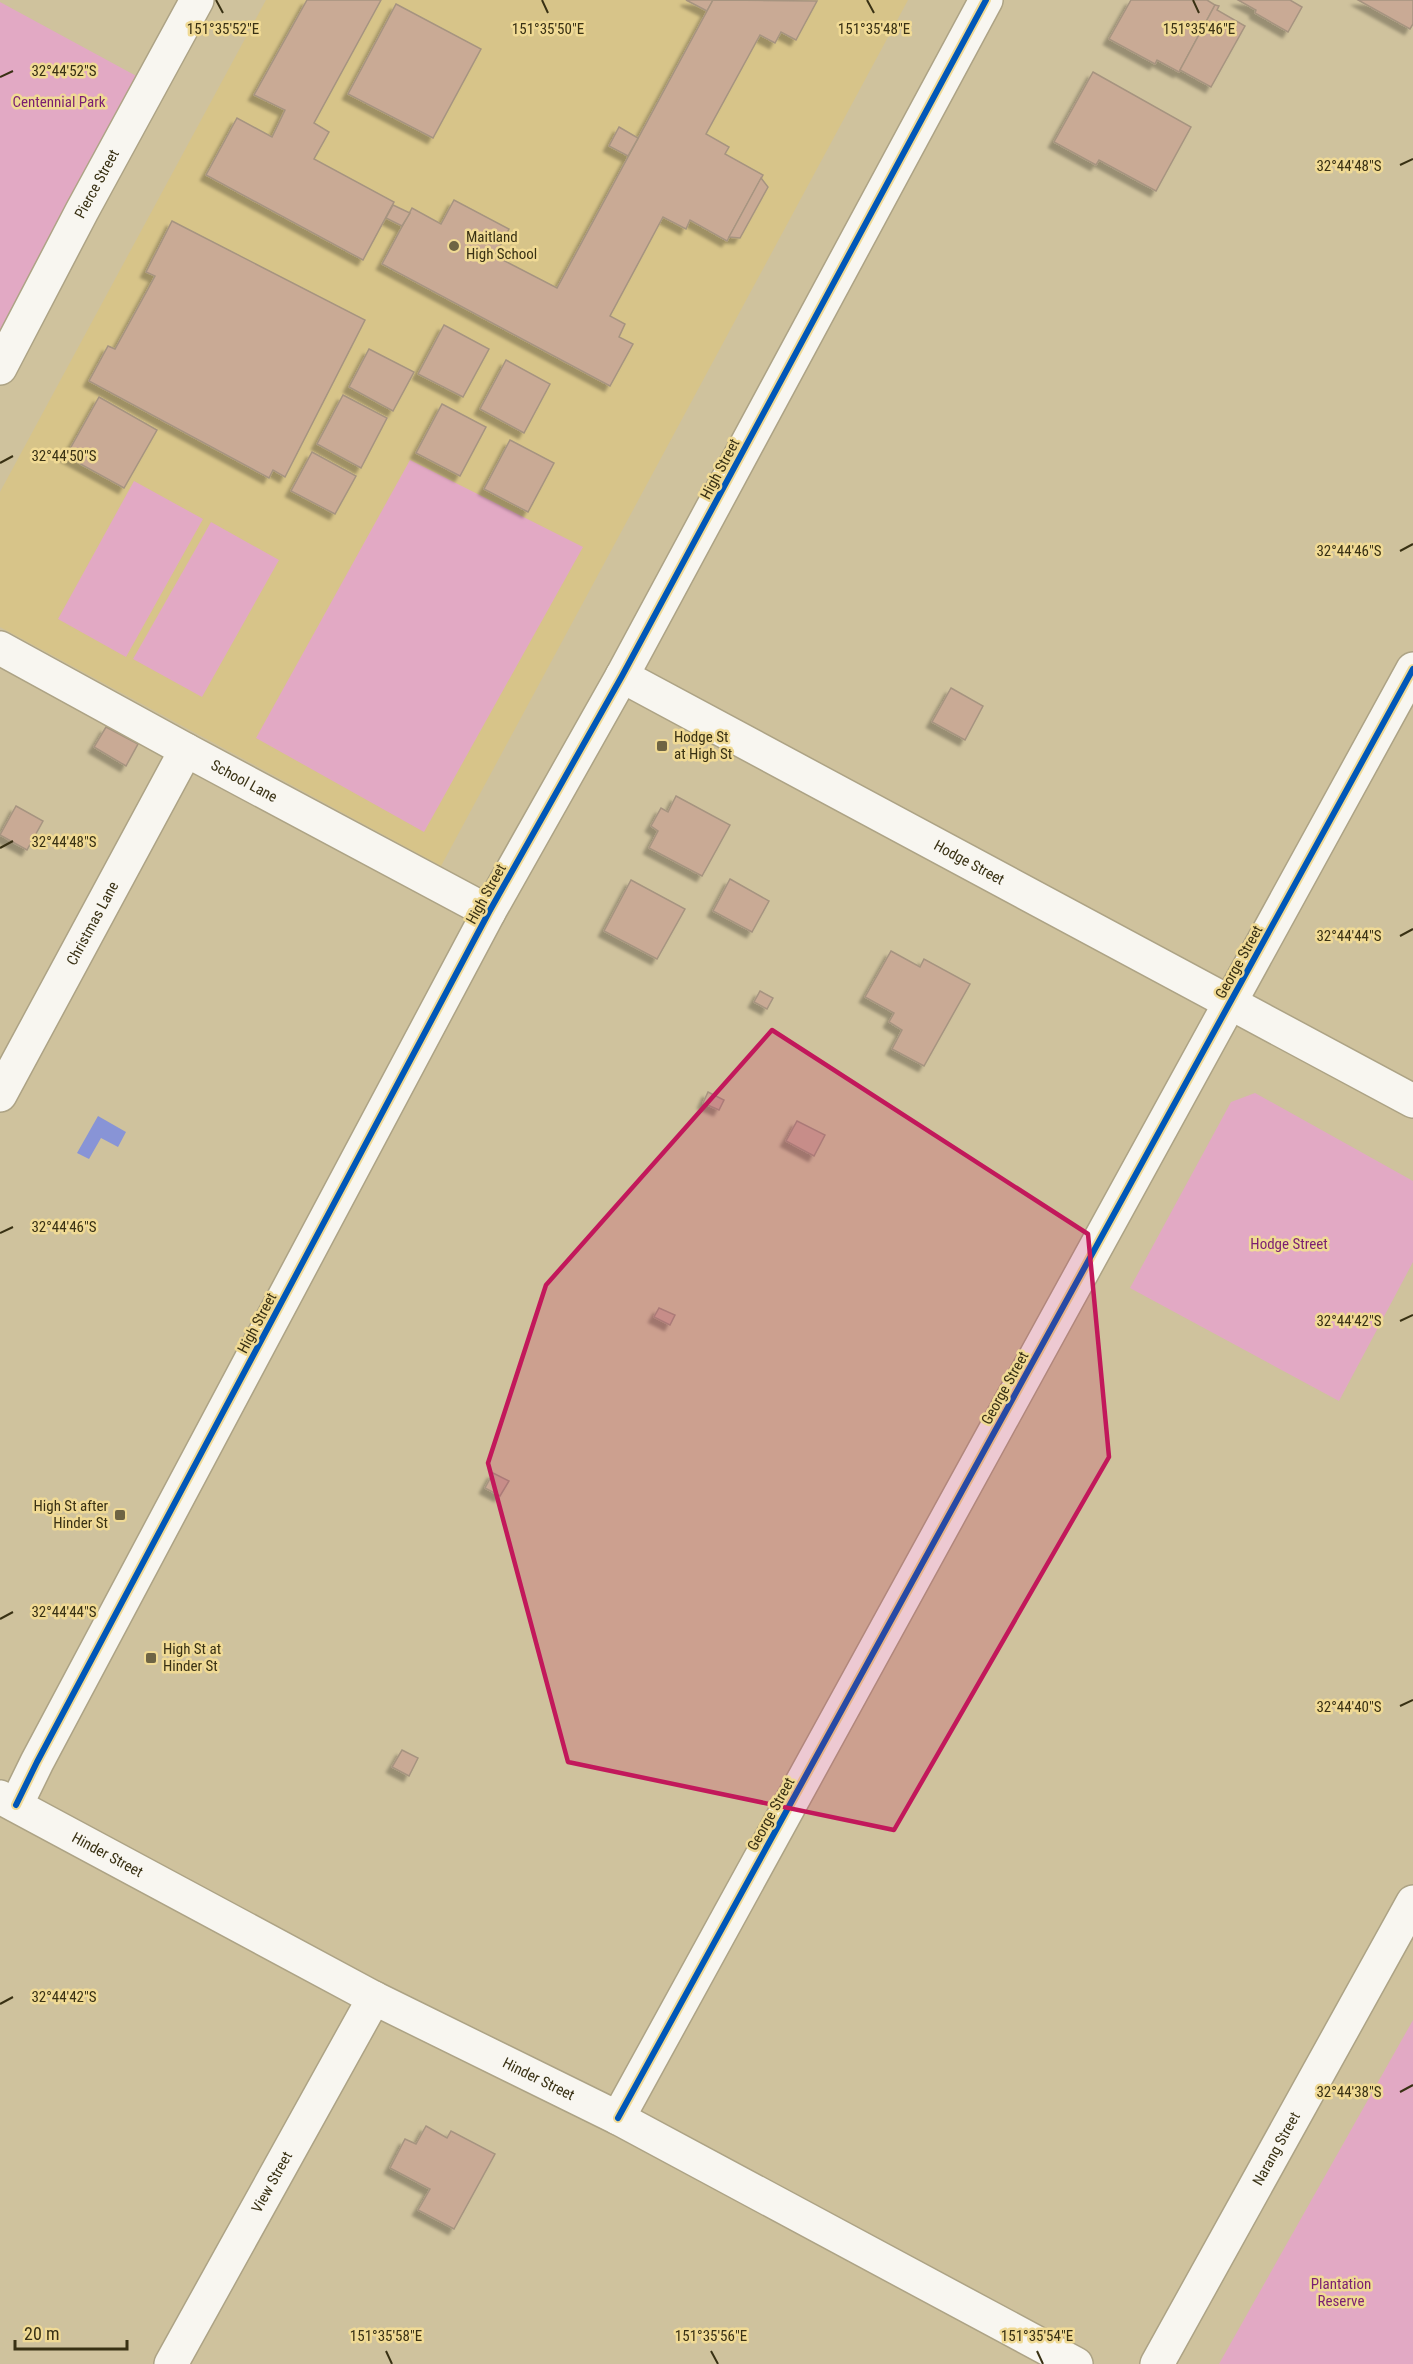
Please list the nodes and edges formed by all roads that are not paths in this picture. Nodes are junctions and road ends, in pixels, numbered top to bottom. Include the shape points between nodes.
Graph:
1 (197, 0) edge
2 (987, 0) edge
3 (0, 368) edge
4 (0, 648) edge
5 (1413, 669) edge
6 (622, 676) junction
7 (186, 750) junction
8 (489, 912) junction
9 (1230, 1004) junction
10 (0, 1095) edge
11 (1413, 1101) edge
12 (8, 1801) edge
13 (1413, 1902) edge
14 (374, 1998) junction
15 (618, 2118) junction
16 (171, 2364) edge
17 (1076, 2364) edge
18 (1157, 2364) edge

1 - 3 street, Pierce Street
2 - 6 street, High Street
4 - 7 street, School Lane
5 - 9 street, George Street
6 - 8 street, High Street
6 - 9 street, Hodge Street
7 - 8 street, School Lane
7 - 10 street, Christmas Lane
8 - 12 street, High Street via 48,1741
9 - 11 street, Hodge Street
9 - 15 street, George Street
12 - 14 street, Hinder Street
13 - 18 street, Narang Street
14 - 15 street, Hinder Street
14 - 16 street, View Street
15 - 17 street, Hinder Street

